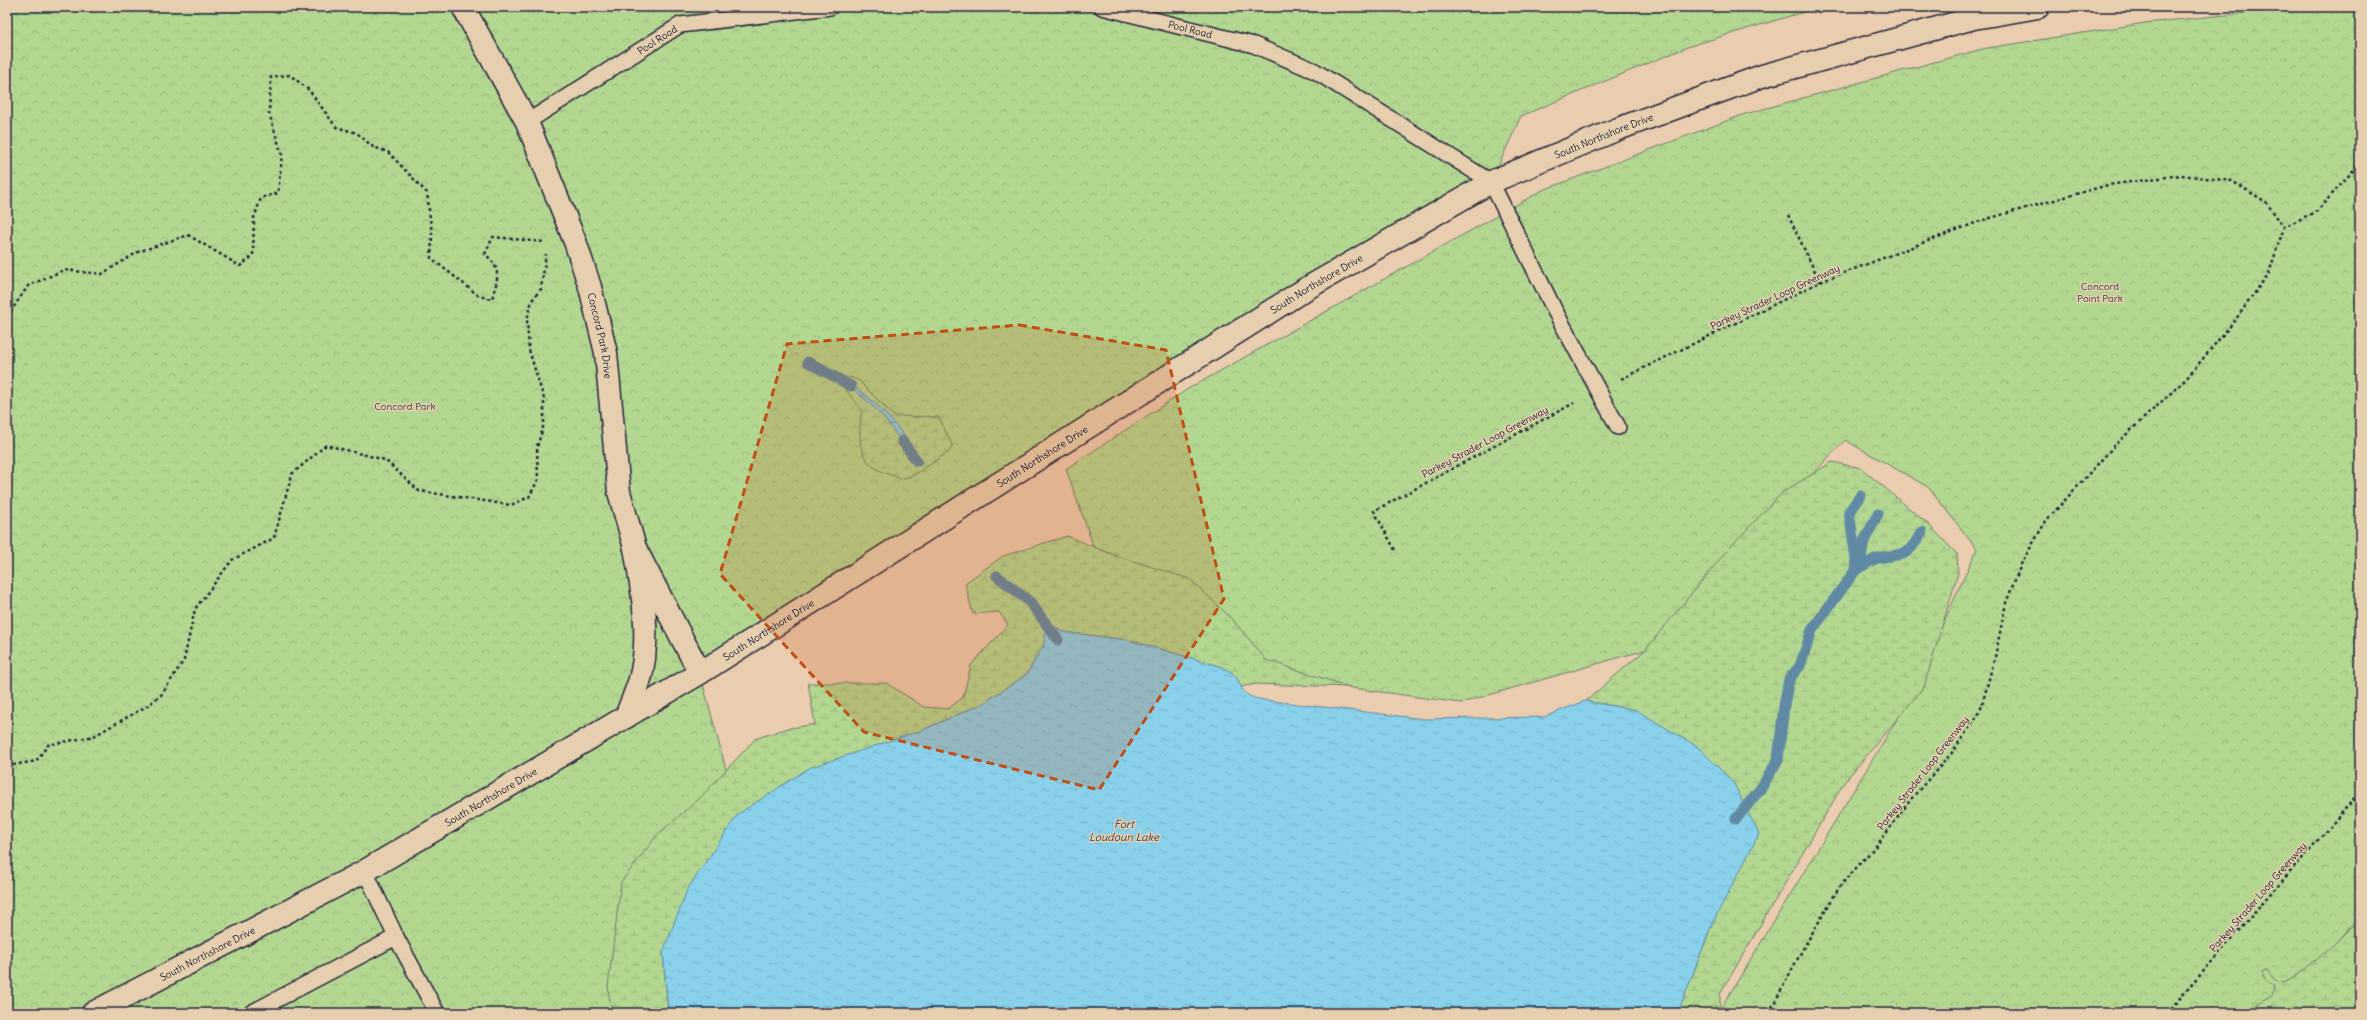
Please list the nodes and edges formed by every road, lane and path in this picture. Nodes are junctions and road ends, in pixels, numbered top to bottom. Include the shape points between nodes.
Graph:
1 (463, 7) edge
2 (830, 7) edge
3 (1102, 7) edge
4 (2038, 7) edge
5 (527, 122) junction
6 (2360, 163) edge
7 (1491, 182) junction
8 (1788, 215) dead end
9 (2284, 227) junction
10 (545, 235) dead end
11 (546, 242) junction
12 (1820, 282) junction
13 (7, 316) edge
14 (1598, 390) junction
15 (1618, 427) dead end
16 (635, 548) junction
17 (1395, 550) dead end
18 (700, 673) junction
19 (626, 717) junction
20 (7, 766) edge
21 (2360, 792) edge
22 (365, 871) junction
23 (396, 937) junction
24 (260, 1011) edge
25 (93, 1013) edge
26 (438, 1013) edge
27 (1769, 1013) edge
28 (2168, 1013) edge

1 - 5 main road, Concord Park Drive
2 - 5 lane, Pool Road via 680,25
3 - 7 lane, Pool Road via 1254,45 1315,71
4 - 7 main road, South Northshore Drive via 1974,18 1762,76 1618,129
5 - 16 main road, Concord Park Drive via 576,244 590,287 606,353 619,492
6 - 9 path via 2317,211
7 - 14 lane via 1554,311
7 - 18 main road, South Northshore Drive via 1304,290
8 - 12 path
9 - 12 path, Parkey Strader Loop Greenway via 2266,202 2232,182 2181,175 2108,185 1984,220
9 - 27 path, Parkey Strader Loop Greenway via 2270,273 2236,319 2186,379 2115,445 2046,521 2022,562 2006,603 1996,657 1980,712 1951,754 1840,886
10 - 11 path
11 - 13 path via 493,237 485,254 495,263 498,279 492,299 479,296 431,258 432,234 427,193 388,152 373,147 357,133 336,127 309,90 290,75 271,77 269,113 282,155 278,193 261,198 254,218 253,256 240,266 188,235 138,252 102,274 64,270 28,286
11 - 20 path via 546,261 541,289 532,300 527,320 529,350 544,399 544,424 537,447 538,480 529,497 511,505 419,490 384,460 326,444 292,474 274,538 232,560 195,608 184,660 162,694 147,706 94,736 48,745 36,761
12 - 14 path, Parkey Strader Loop Greenway
14 - 15 lane
14 - 17 path, Parkey Strader Loop Greenway via 1374,511
16 - 18 main road, Concord Park Drive
16 - 19 main road via 642,591 646,648 642,672
18 - 19 main road, South Northshore Drive
19 - 22 main road, South Northshore Drive
21 - 28 path, Parkey Strader Loop Greenway
22 - 23 lane
22 - 25 main road, South Northshore Drive
23 - 24 lane
23 - 26 lane

